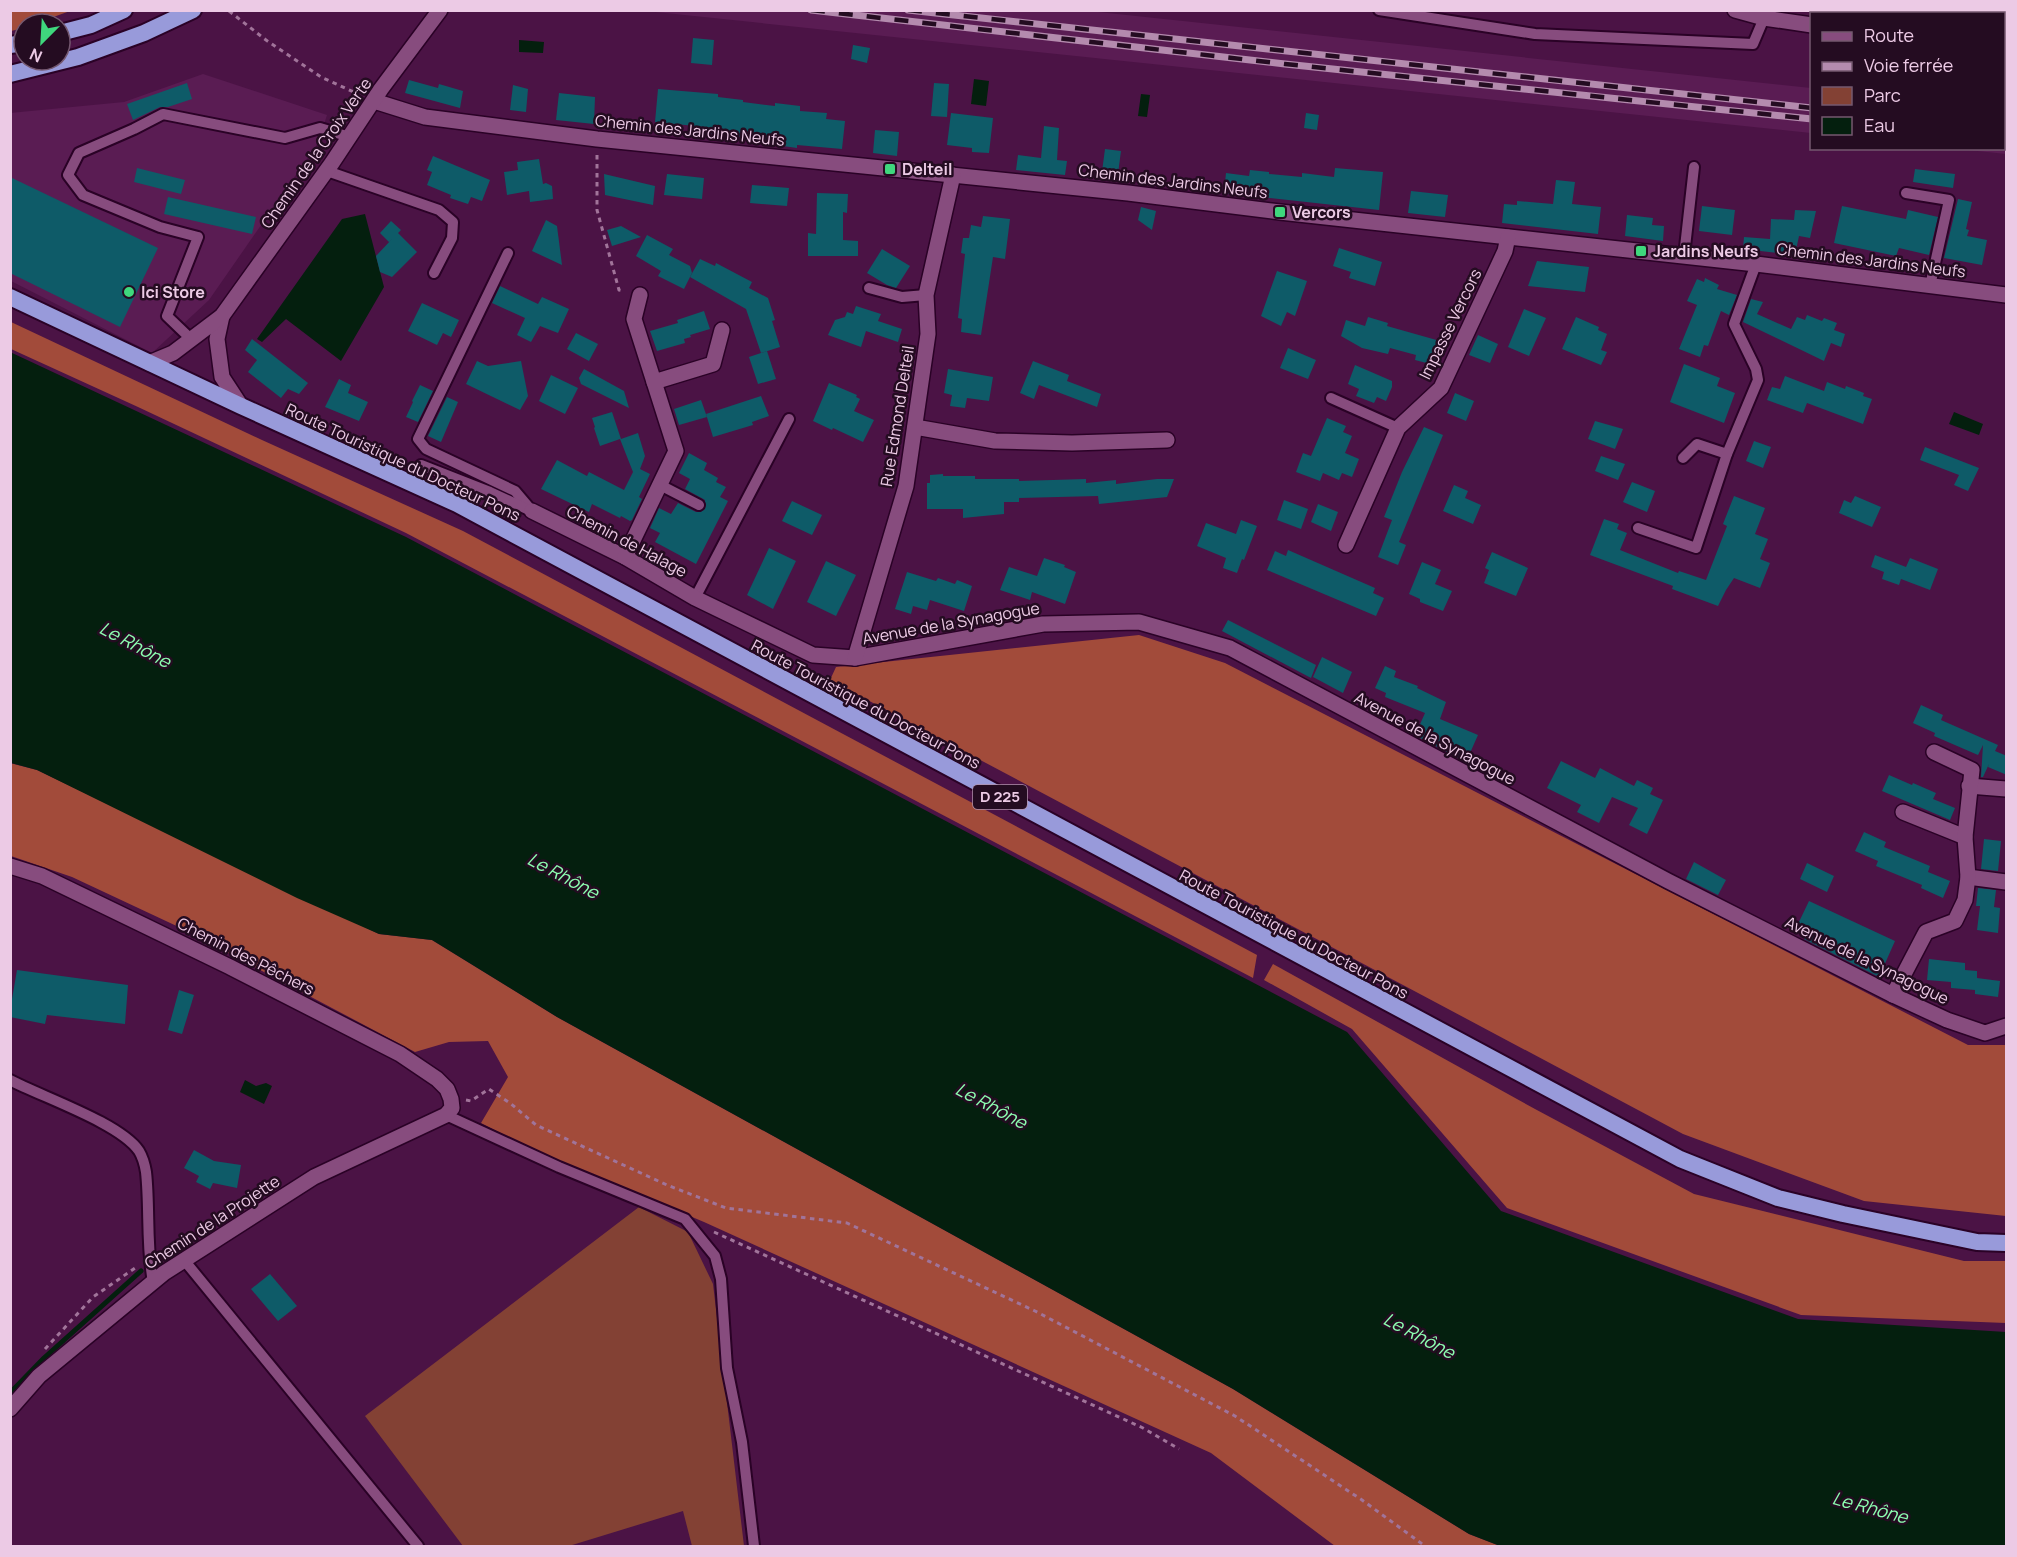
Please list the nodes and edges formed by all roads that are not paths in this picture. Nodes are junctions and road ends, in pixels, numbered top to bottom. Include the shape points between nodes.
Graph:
1 (124, 10) edge
2 (440, 10) edge
3 (1379, 10) edge
4 (1738, 11) edge
5 (189, 13) edge
6 (1764, 18) junction
7 (1810, 24) edge
8 (72, 30) edge
9 (10, 74) edge
10 (374, 100) junction
11 (350, 137) junction
12 (1695, 167) dead end
13 (327, 171) junction
14 (953, 176) junction
15 (1906, 193) dead end
16 (1508, 237) junction
17 (508, 254) dead end
18 (1684, 256) junction
19 (1756, 264) junction
20 (434, 273) dead end
21 (1930, 285) junction
22 (869, 288) dead end
23 (640, 295) road end
24 (926, 295) junction
25 (2007, 295) edge
26 (10, 297) edge
27 (222, 316) junction
28 (722, 330) dead end
29 (192, 340) junction
30 (149, 363) junction
31 (654, 382) junction
32 (1331, 398) dead end
33 (241, 406) junction
34 (789, 419) dead end
35 (915, 427) junction
36 (1398, 428) junction
37 (1167, 440) dead end
38 (1727, 454) junction
39 (1683, 458) dead end
40 (421, 465) dead end
41 (660, 485) junction
42 (699, 505) dead end
43 (532, 511) junction
44 (1638, 528) dead end
45 (1346, 545) dead end
46 (625, 557) junction
47 (695, 598) junction
48 (813, 655) joint
49 (855, 658) junction
50 (1934, 752) dead end
51 (1969, 786) junction
52 (2007, 789) edge
53 (1904, 812) dead end
54 (1965, 837) junction
55 (10, 866) edge
56 (1968, 877) junction
57 (2007, 882) edge
58 (1893, 995) junction
59 (2007, 1026) edge
60 (10, 1080) edge
61 (446, 1115) junction
62 (2007, 1243) edge
63 (184, 1260) junction
64 (153, 1282) junction
65 (10, 1409) edge
66 (418, 1546) edge
67 (754, 1546) edge

1 - 8 highway
2 - 10 street, Chemin de la Croix Verte
3 - 6 lane via 1535,34 1753,44
4 - 6 street
5 - 9 highway via 78,57
6 - 7 street
10 - 11 street, Chemin de la Croix Verte
10 - 14 street, Chemin des Jardins Neufs via 425,117
11 - 13 street, Chemin de la Croix Verte
11 - 29 lane via 320,128 285,138 163,114 79,153 68,175 83,195 160,227 198,237 167,316
12 - 18 lane
13 - 20 lane via 439,210 453,222 452,238
13 - 27 street, Chemin de la Croix Verte
14 - 16 street, Chemin des Jardins Neufs
14 - 24 street, Rue Edmond Delteil
15 - 21 lane via 1949,200
16 - 18 street, Chemin des Jardins Neufs
16 - 36 street, Impasse Vercors via 1441,388
17 - 43 lane via 418,439 426,449 515,491
18 - 19 street, Chemin des Jardins Neufs
19 - 21 street, Chemin des Jardins Neufs
19 - 38 lane via 1734,324 1758,380
21 - 25 street, Chemin des Jardins Neufs
22 - 24 lane via 902,297
23 - 31 street via 633,319
24 - 35 street, Rue Edmond Delteil via 928,334
26 - 30 highway, Route Touristique du Docteur Pons / D 225
27 - 29 street
27 - 33 street via 217,339 222,377
28 - 31 street via 712,364
29 - 30 street
30 - 33 highway, Route Touristique du Docteur Pons / D 225
31 - 41 street via 676,451
32 - 36 lane
33 - 62 highway, Route Touristique du Docteur Pons / D 225 via 457,504 1680,1160 1778,1198 1977,1242
34 - 47 lane
35 - 37 street via 995,441
35 - 49 street, Rue Edmond Delteil via 906,486
36 - 45 street, Impasse Vercors
38 - 39 lane via 1697,444
38 - 44 lane via 1696,548
40 - 43 lane, Chemin de Halage
41 - 42 lane
41 - 46 street
43 - 46 street, Chemin de Halage
46 - 47 street, Chemin de Halage
47 - 48 street, Chemin de Halage
48 - 49 street, Avenue de la Synagogue
49 - 58 street, Avenue de la Synagogue via 1043,624 1139,622 1230,648 1657,875
50 - 51 street via 1972,770
51 - 52 street
51 - 54 street
53 - 54 street
54 - 56 street
55 - 61 street, Chemin des Pêchers via 42,876 400,1054 447,1089 452,1108
56 - 57 street
56 - 58 street via 1965,900 1955,921 1926,932
58 - 59 street, Avenue de la Synagogue via 1985,1033
60 - 64 lane via 105,1124 139,1151 146,1170 148,1258
61 - 63 street, Chemin de la Projette via 314,1177
61 - 67 lane via 685,1219 715,1256 721,1279 727,1368 742,1442
63 - 64 street, Chemin de la Projette
63 - 66 lane
64 - 65 street, Chemin de la Projette via 39,1376

